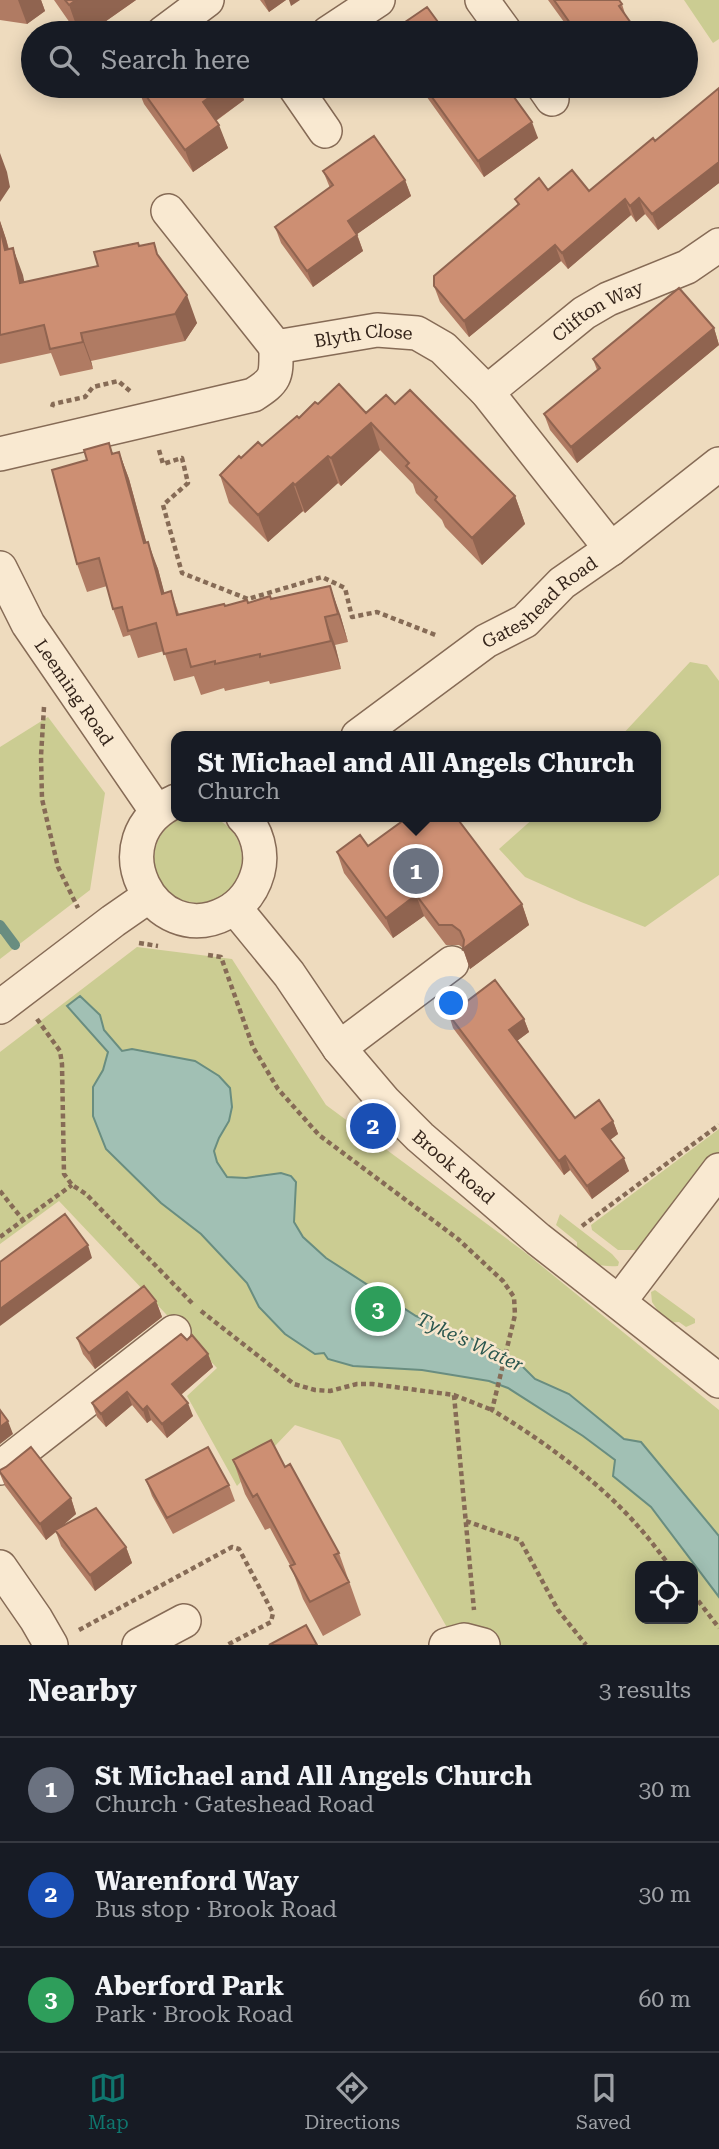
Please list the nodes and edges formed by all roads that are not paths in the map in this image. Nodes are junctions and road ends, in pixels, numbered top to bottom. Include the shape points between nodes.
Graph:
1 (206, 0) edge
2 (378, 0) edge
3 (482, 0) edge
4 (179, 21) edge
5 (346, 21) edge
6 (497, 21) edge
7 (302, 98) edge
8 (325, 131) dead end
9 (168, 211) dead end
10 (719, 245) edge
11 (276, 346) junction
12 (486, 392) junction
13 (0, 454) edge
14 (719, 464) edge
15 (611, 549) junction
16 (0, 568) edge
17 (365, 731) edge
18 (167, 806) edge
19 (249, 822) edge
20 (149, 896) junction
21 (234, 908) junction
22 (452, 963) dead end
23 (0, 1007) edge
24 (339, 1048) junction
25 (719, 1170) edge
26 (619, 1302) junction
27 (174, 1332) dead end
28 (719, 1381) edge
29 (0, 1468) edge
30 (0, 1567) edge
31 (184, 1621) dead end
32 (51, 1645) edge
33 (139, 1645) edge

1 - 4 street
2 - 5 street
3 - 6 street
7 - 8 street
9 - 11 street
10 - 12 street, Clifton Way via 687,267 584,313
11 - 12 street, Blyth Close via 377,330 417,333 443,348
11 - 13 street via 271,384 253,396
12 - 15 street, Blyth Close
14 - 15 street, Gateshead Road
15 - 17 street, Gateshead Road via 562,583 525,621 486,641
16 - 18 street, Leeming Road via 28,624
18 - 20 street via 145,826 138,843 136,862
19 - 21 street via 257,842 259,867 255,882
20 - 21 street via 180,918 199,920
20 - 23 street
21 - 24 street, Brook Road via 289,974
22 - 24 street
24 - 26 street, Brook Road via 420,1137
25 - 26 street
26 - 28 street, Brook Road
27 - 29 street
30 - 32 street
31 - 33 street

